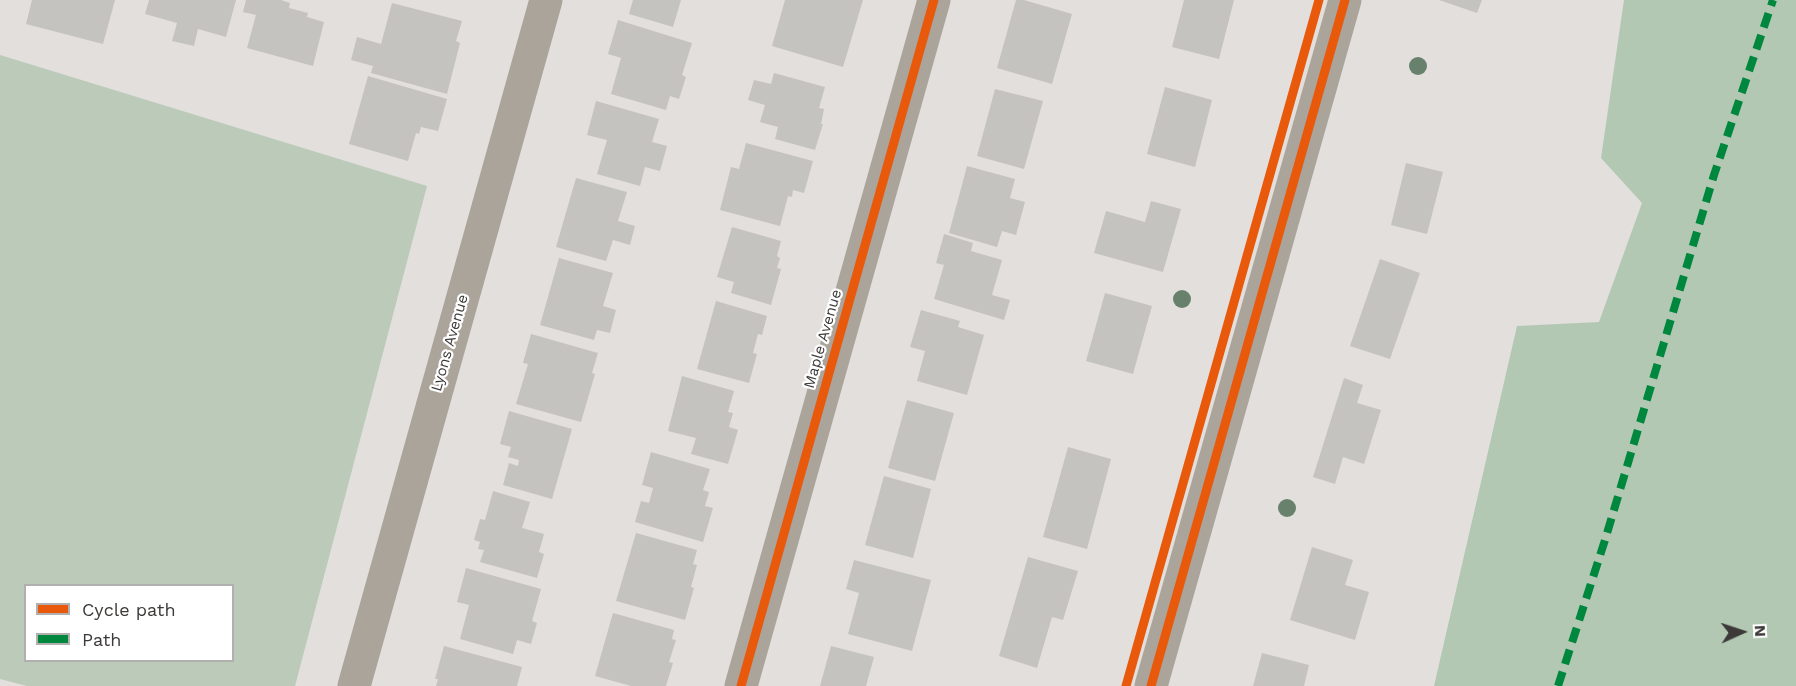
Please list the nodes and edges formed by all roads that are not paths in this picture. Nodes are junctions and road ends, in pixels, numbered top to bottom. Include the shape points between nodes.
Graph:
1 (546, 0) edge
2 (934, 0) edge
3 (1345, 0) edge
4 (354, 686) edge
5 (741, 686) edge
6 (1151, 686) edge

1 - 4 street, Lyons Avenue
2 - 5 street, Maple Avenue
3 - 6 street

